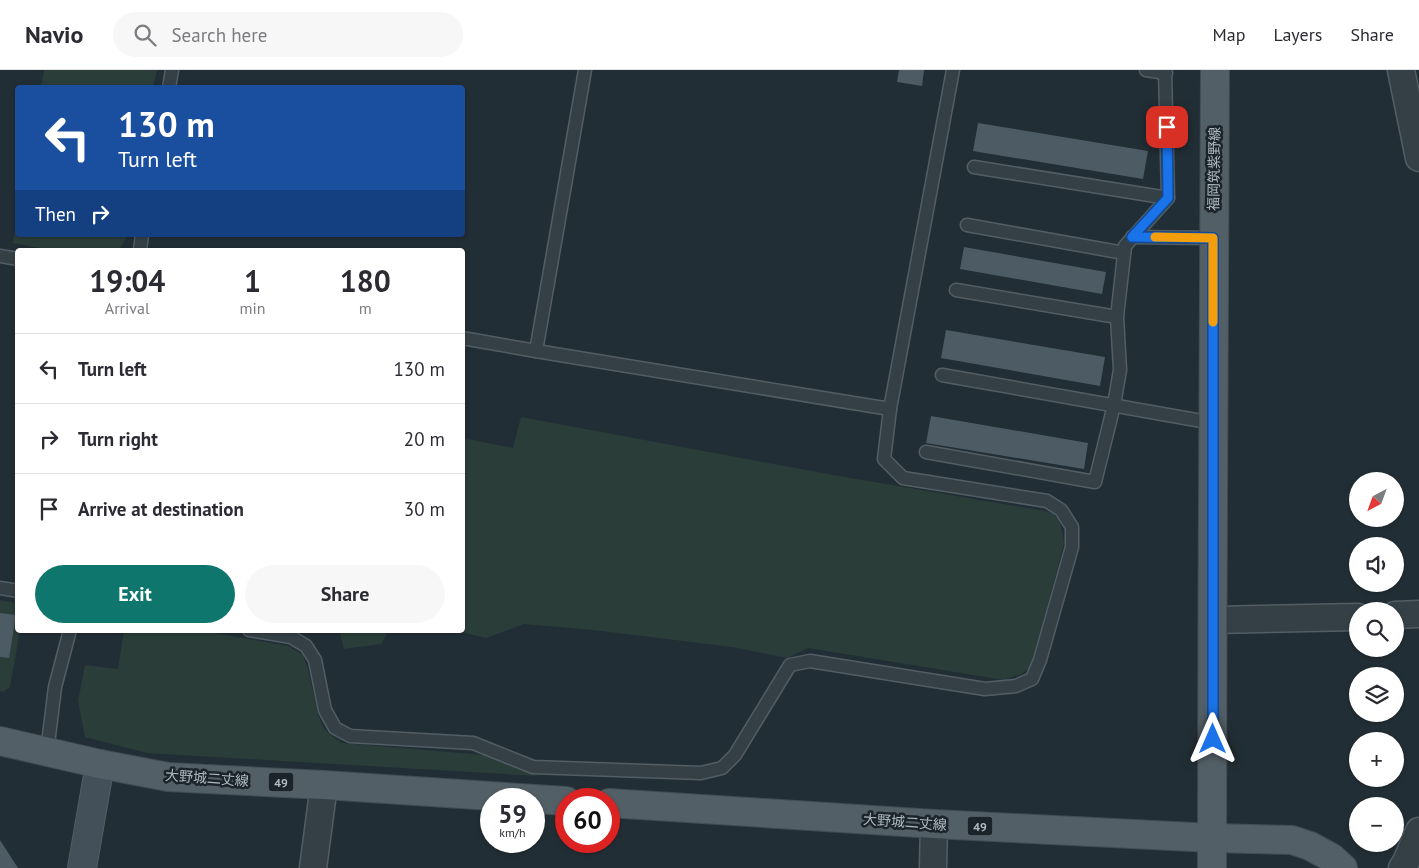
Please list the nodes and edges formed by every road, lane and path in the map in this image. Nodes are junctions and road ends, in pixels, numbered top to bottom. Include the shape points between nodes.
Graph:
1 (172, 70) edge
2 (586, 70) edge
3 (953, 70) edge
4 (1146, 70) edge
5 (1215, 70) edge
6 (1400, 70) edge
7 (1166, 72) edge
8 (170, 85) edge
9 (1419, 158) edge
10 (974, 167) dead end
11 (1168, 198) junction
12 (967, 224) dead end
13 (1132, 237) junction
14 (1213, 238) junction
15 (1124, 253) junction
16 (0, 256) edge
17 (15, 258) edge
18 (956, 290) dead end
19 (1117, 318) junction
20 (465, 339) edge
21 (536, 351) junction
22 (942, 375) dead end
23 (1114, 405) junction
24 (890, 409) junction
25 (1214, 423) junction
26 (926, 452) dead end
27 (0, 588) edge
28 (15, 590) edge
29 (1419, 614) edge
30 (1404, 615) edge
31 (1349, 617) edge
32 (1214, 620) junction
33 (69, 633) edge
34 (264, 633) edge
35 (0, 741) edge
36 (48, 752) junction
37 (100, 764) junction
38 (324, 785) junction
39 (555, 800) edge
40 (620, 804) edge
41 (934, 824) junction
42 (1419, 831) edge
43 (1212, 838) junction
44 (82, 868) edge
45 (313, 868) edge
46 (933, 868) edge
47 (1212, 868) edge
48 (1343, 868) edge
49 (1402, 868) edge

1 - 8 lane
2 - 21 lane
3 - 24 lane
4 - 7 lane
5 - 14 main road, 福岡筑紫野線
6 - 9 street
7 - 11 lane
10 - 11 lane
11 - 13 lane
12 - 15 lane
13 - 14 lane
13 - 15 lane via 1124,246
14 - 25 main road, 福岡筑紫野線
15 - 19 lane
16 - 17 lane
18 - 19 lane
19 - 23 lane via 1120,370
20 - 21 lane
21 - 24 lane
22 - 23 lane
23 - 25 lane
23 - 26 lane via 1095,482
24 - 34 lane via 884,459 903,478 1047,501 1061,510 1072,526 1072,547 1032,679 1016,686 985,689 810,661 790,665 735,755 722,768 701,773 533,767 473,743 350,736 335,728 325,710 315,660 306,646 292,638
25 - 32 main road, 福岡筑紫野線
27 - 28 lane
29 - 30 street
31 - 32 street
32 - 43 main road, 福岡筑紫野線
33 - 36 lane via 55,687
35 - 36 main road, 大野城二丈線 / 49
36 - 37 main road, 大野城二丈線 / 49
37 - 38 main road, 大野城二丈線 / 49 via 168,777
37 - 44 street
38 - 39 main road, 大野城二丈線 / 49
38 - 45 street
40 - 41 main road, 大野城二丈線 / 49
41 - 43 main road, 大野城二丈線 / 49
41 - 46 street
42 - 49 street
43 - 47 main road, 福岡筑紫野線
43 - 48 main road, 大野城二丈線 / 49 via 1292,840 1332,858

